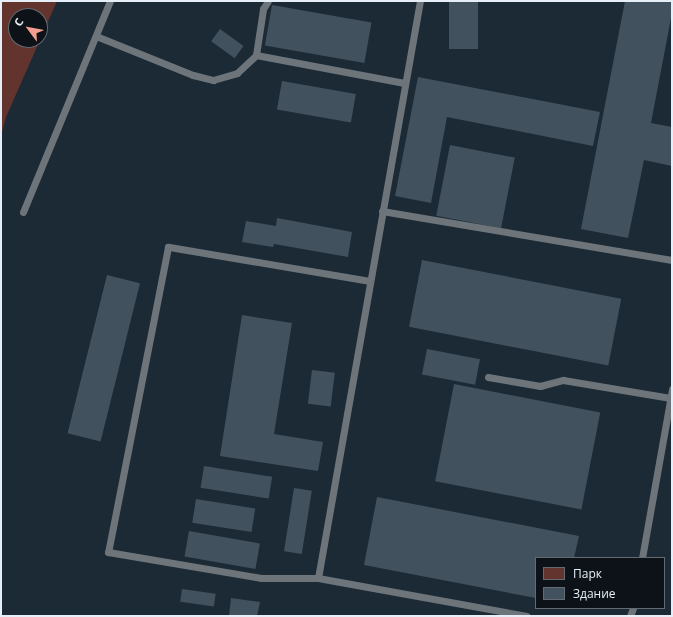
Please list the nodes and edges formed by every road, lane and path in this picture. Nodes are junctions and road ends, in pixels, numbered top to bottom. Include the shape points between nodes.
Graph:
1 (110, 1) edge
2 (268, 1) edge
3 (420, 1) edge
4 (96, 36) junction
5 (256, 55) junction
6 (404, 83) junction
7 (382, 211) junction
8 (23, 212) dead end
9 (672, 260) edge
10 (370, 281) junction
11 (488, 377) dead end
12 (672, 389) edge
13 (670, 398) junction
14 (642, 557) edge
15 (318, 578) junction
16 (527, 616) edge

1 - 4 lane
2 - 5 lane via 263,9
3 - 6 lane
4 - 5 lane via 193,75 213,80 237,73
4 - 8 lane
5 - 6 lane
6 - 7 lane
7 - 9 lane
7 - 10 lane
10 - 15 lane
10 - 15 lane via 168,247 108,552 261,578
11 - 13 lane via 540,386 563,380
12 - 13 lane
13 - 14 lane
15 - 16 lane

